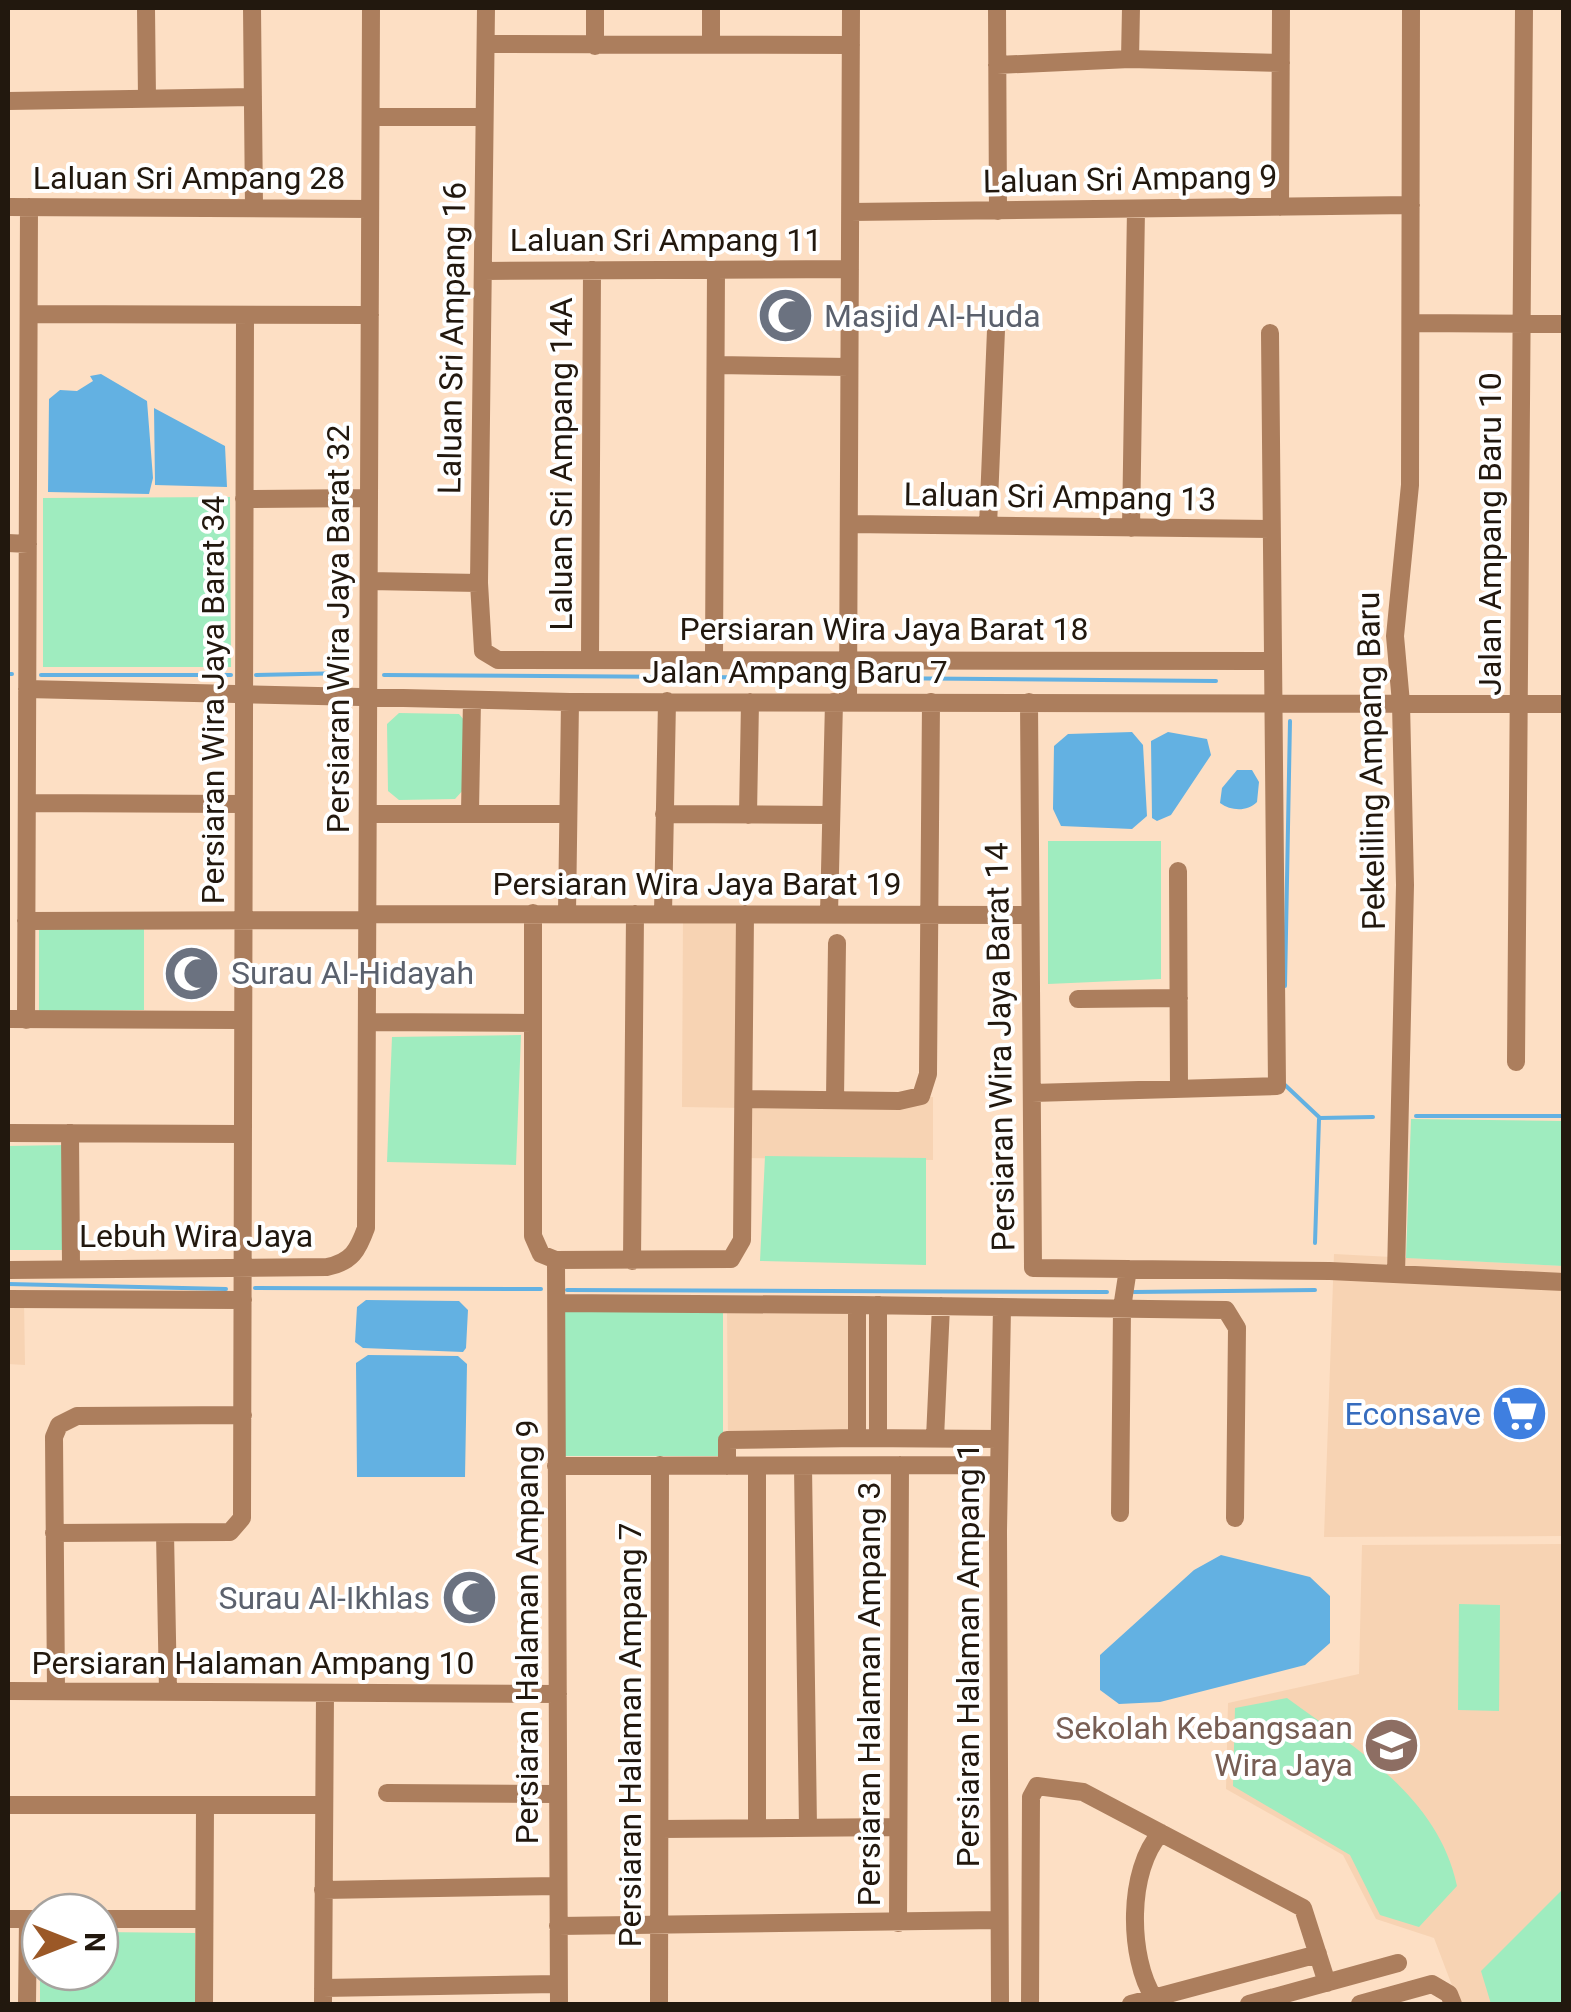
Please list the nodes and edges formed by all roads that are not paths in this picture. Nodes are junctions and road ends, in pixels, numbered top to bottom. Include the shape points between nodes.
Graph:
1 (146, 8) edge
2 (252, 8) edge
3 (371, 8) edge
4 (486, 8) edge
5 (595, 8) edge
6 (711, 8) edge
7 (851, 8) edge
8 (997, 8) edge
9 (1131, 8) edge
10 (1281, 8) edge
11 (1412, 8) edge
12 (1524, 8) edge
13 (486, 44) junction
14 (712, 44) junction
15 (851, 45) junction
16 (595, 46) junction
17 (1130, 60) junction
18 (1280, 63) junction
19 (998, 65) junction
20 (253, 98) junction
21 (147, 99) junction
22 (8, 102) edge
23 (370, 116) junction
24 (484, 117) junction
25 (1411, 205) junction
26 (1280, 206) junction
27 (8, 207) edge
28 (29, 207) junction
29 (254, 207) junction
30 (370, 209) junction
31 (1136, 209) junction
32 (998, 210) junction
33 (850, 212) junction
34 (850, 269) junction
35 (592, 270) junction
36 (716, 270) junction
37 (483, 271) junction
38 (29, 314) junction
39 (370, 315) junction
40 (245, 316) junction
41 (1412, 322) junction
42 (1522, 324) junction
43 (1564, 324) edge
44 (996, 330) dead end
45 (1270, 333) dead end
46 (716, 365) junction
47 (850, 367) junction
48 (369, 498) junction
49 (244, 500) junction
50 (848, 524) junction
51 (988, 526) junction
52 (1130, 528) junction
53 (1270, 529) junction
54 (8, 543) edge
55 (28, 544) junction
56 (369, 581) junction
57 (479, 583) junction
58 (714, 658) junction
59 (848, 658) junction
60 (590, 659) junction
61 (498, 660) joint
62 (1270, 661) junction
63 (27, 689) junction
64 (244, 693) junction
65 (368, 696) junction
66 (472, 700) junction
67 (667, 701) junction
68 (1273, 701) junction
69 (570, 702) junction
70 (750, 702) junction
71 (841, 702) junction
72 (932, 702) junction
73 (1028, 702) junction
74 (1401, 702) junction
75 (1564, 704) edge
76 (1518, 705) junction
77 (27, 803) junction
78 (243, 804) junction
79 (470, 812) junction
80 (368, 814) junction
81 (568, 814) junction
82 (664, 814) junction
83 (748, 815) junction
84 (831, 815) junction
85 (1178, 871) dead end
86 (567, 912) junction
87 (533, 913) junction
88 (635, 914) junction
89 (663, 914) junction
90 (746, 914) junction
91 (829, 914) junction
92 (930, 915) junction
93 (1027, 915) junction
94 (367, 917) junction
95 (26, 920) junction
96 (242, 920) junction
97 (838, 943) dead end
98 (1078, 998) dead end
99 (1179, 998) junction
100 (17, 1019) edge
101 (241, 1020) junction
102 (367, 1022) junction
103 (533, 1023) junction
104 (1516, 1062) dead end
105 (1179, 1088) junction
106 (1032, 1093) junction
107 (744, 1099) junction
108 (835, 1100) junction
109 (8, 1133) edge
110 (70, 1134) junction
111 (241, 1134) junction
112 (358, 1249) joint
113 (8, 1260) edge
114 (556, 1260) junction
115 (632, 1260) junction
116 (28, 1266) junction
117 (70, 1266) junction
118 (243, 1266) junction
119 (1128, 1269) junction
120 (8, 1270) edge
121 (1396, 1274) junction
122 (1564, 1282) edge
123 (8, 1300) edge
124 (244, 1300) junction
125 (556, 1303) junction
126 (858, 1305) junction
127 (878, 1305) junction
128 (940, 1306) junction
129 (1002, 1307) junction
130 (1122, 1308) junction
131 (243, 1415) junction
132 (857, 1438) junction
133 (878, 1438) junction
134 (935, 1438) junction
135 (999, 1439) junction
136 (660, 1465) junction
137 (900, 1465) junction
138 (999, 1465) junction
139 (556, 1466) junction
140 (727, 1466) junction
141 (758, 1466) junction
142 (803, 1466) junction
143 (1120, 1513) dead end
144 (1234, 1518) dead end
145 (54, 1532) junction
146 (165, 1533) junction
147 (168, 1691) junction
148 (8, 1692) edge
149 (56, 1692) junction
150 (325, 1693) junction
151 (558, 1694) junction
152 (387, 1794) dead end
153 (556, 1794) junction
154 (8, 1806) edge
155 (205, 1806) junction
156 (324, 1806) junction
157 (898, 1827) junction
158 (758, 1828) junction
159 (808, 1828) junction
160 (660, 1829) junction
161 (1161, 1833) junction
162 (558, 1886) junction
163 (324, 1890) junction
164 (120, 1919) edge
165 (204, 1919) junction
166 (998, 1920) junction
167 (898, 1923) junction
168 (659, 1925) junction
169 (558, 1926) junction
170 (1318, 1954) junction
171 (1398, 1963) dead end
172 (1358, 1974) junction
173 (1327, 1982) junction
174 (558, 1984) junction
175 (323, 1996) edge
176 (1154, 1998) junction
177 (204, 2004) edge
178 (558, 2004) edge
179 (659, 2004) edge
180 (1000, 2004) edge
181 (1030, 2004) edge
182 (1131, 2004) edge
183 (1249, 2004) edge
184 (1363, 2004) edge
185 (1453, 2004) edge

1 - 21 street
2 - 20 street
3 - 23 street, Persiaran Wira Jaya Barat 32
4 - 13 street, Laluan Sri Ampang 16
5 - 16 street
6 - 14 street
7 - 15 street
8 - 19 street
9 - 17 street
10 - 18 street
11 - 25 street, Pekeliling Ampang Baru
12 - 42 street, Jalan Ampang Baru 10
13 - 16 street
13 - 24 street, Laluan Sri Ampang 16
14 - 15 street
14 - 16 street
15 - 33 street
17 - 18 street
17 - 19 street
18 - 26 street
19 - 32 street
20 - 21 street
20 - 29 street
21 - 22 street
23 - 24 street
23 - 30 street, Persiaran Wira Jaya Barat 32
24 - 37 street, Laluan Sri Ampang 16
25 - 26 street, Laluan Sri Ampang 9
25 - 41 street, Pekeliling Ampang Baru
26 - 31 street, Laluan Sri Ampang 9
27 - 28 street, Laluan Sri Ampang 28
28 - 29 street, Laluan Sri Ampang 28
28 - 38 street
29 - 30 street, Laluan Sri Ampang 28
30 - 39 street, Persiaran Wira Jaya Barat 32
31 - 32 street, Laluan Sri Ampang 9
31 - 52 street
32 - 33 street, Laluan Sri Ampang 9
33 - 34 street
34 - 36 street, Laluan Sri Ampang 11
34 - 47 street
35 - 36 street, Laluan Sri Ampang 11
35 - 37 street, Laluan Sri Ampang 11
35 - 60 street, Laluan Sri Ampang 14A
36 - 46 street
37 - 57 street, Laluan Sri Ampang 16
38 - 40 street
38 - 55 street
39 - 40 street
39 - 48 street, Persiaran Wira Jaya Barat 32
40 - 49 street, Persiaran Wira Jaya Barat 34
41 - 42 street
41 - 74 street, Pekeliling Ampang Baru via 1410,485 1395,636
42 - 43 street
42 - 76 street, Jalan Ampang Baru 10
44 - 51 street
45 - 53 street
46 - 47 street
46 - 58 street
47 - 50 street
48 - 49 street
48 - 56 street, Persiaran Wira Jaya Barat 32
49 - 64 street, Persiaran Wira Jaya Barat 34
50 - 51 street, Laluan Sri Ampang 13
50 - 59 street
51 - 52 street, Laluan Sri Ampang 13
52 - 53 street, Laluan Sri Ampang 13
53 - 62 street
54 - 55 street
55 - 63 street
56 - 57 street
56 - 65 street, Persiaran Wira Jaya Barat 32
57 - 61 street, Laluan Sri Ampang 16 via 483,651
58 - 59 street, Persiaran Wira Jaya Barat 18
58 - 60 street, Persiaran Wira Jaya Barat 18
59 - 62 street, Persiaran Wira Jaya Barat 18
59 - 71 street
60 - 61 street, Persiaran Wira Jaya Barat 18
62 - 68 street
63 - 64 street, Jalan Ampang Baru 7
63 - 77 street
64 - 65 street, Jalan Ampang Baru 7
64 - 78 street, Persiaran Wira Jaya Barat 34
65 - 66 street, Jalan Ampang Baru 7
65 - 80 street, Persiaran Wira Jaya Barat 32
66 - 69 street, Jalan Ampang Baru 7
66 - 79 street
67 - 69 street, Jalan Ampang Baru 7
67 - 70 street, Jalan Ampang Baru 7
67 - 82 street
68 - 73 street, Jalan Ampang Baru 7
68 - 74 street, Jalan Ampang Baru 7
68 - 105 street via 1276,1086
69 - 81 street
70 - 71 street, Jalan Ampang Baru 7
70 - 83 street
71 - 72 street, Jalan Ampang Baru 7
71 - 84 street
72 - 73 street, Jalan Ampang Baru 7
72 - 92 street
73 - 93 street, Persiaran Wira Jaya Barat 14
74 - 76 street, Jalan Ampang Baru 7
74 - 121 street, Pekeliling Ampang Baru via 1405,885
75 - 76 street, Jalan Ampang Baru 7
76 - 104 street, Jalan Ampang Baru 10
77 - 78 street
77 - 95 street
78 - 96 street, Persiaran Wira Jaya Barat 34
79 - 80 street
79 - 81 street
80 - 94 street, Persiaran Wira Jaya Barat 32
81 - 86 street
82 - 83 street
82 - 89 street
83 - 84 street
84 - 91 street
85 - 99 street
86 - 87 street, Persiaran Wira Jaya Barat 19
86 - 88 street, Persiaran Wira Jaya Barat 19
87 - 94 street, Persiaran Wira Jaya Barat 19
87 - 103 street
88 - 89 street, Persiaran Wira Jaya Barat 19
88 - 115 street
89 - 90 street, Persiaran Wira Jaya Barat 19
90 - 91 street, Persiaran Wira Jaya Barat 19
90 - 107 street
91 - 92 street, Persiaran Wira Jaya Barat 19
92 - 93 street, Persiaran Wira Jaya Barat 19
92 - 108 street via 928,1074 921,1096
93 - 106 street, Persiaran Wira Jaya Barat 14
94 - 96 street, Persiaran Wira Jaya Barat 19
94 - 102 street, Persiaran Wira Jaya Barat 32
95 - 96 street, Persiaran Wira Jaya Barat 19
95 - 100 street
96 - 101 street, Persiaran Wira Jaya Barat 34
97 - 108 street
98 - 99 street
99 - 105 street
100 - 101 street
101 - 111 street, Persiaran Wira Jaya Barat 34
102 - 103 street
102 - 112 street, Persiaran Wira Jaya Barat 32 via 366,1228
103 - 114 street via 532,1236 541,1254
105 - 106 street
106 - 119 street, Persiaran Wira Jaya Barat 14 via 1033,1268
107 - 108 street
107 - 115 street via 739,1252 731,1258
109 - 110 street
110 - 111 street
110 - 117 street
111 - 118 street, Persiaran Wira Jaya Barat 34
112 - 118 street, Lebuh Wira Jaya via 345,1263 327,1266
113 - 116 street, Lebuh Wira Jaya
114 - 115 street
114 - 125 street, Persiaran Halaman Ampang 9
116 - 117 street, Lebuh Wira Jaya
116 - 120 street, Lebuh Wira Jaya
117 - 118 street, Lebuh Wira Jaya
118 - 124 street, Persiaran Wira Jaya Barat 34
119 - 121 street, Persiaran Wira Jaya Barat 14
119 - 130 street
121 - 122 street, Persiaran Wira Jaya Barat 14
123 - 124 street
124 - 131 street, Persiaran Wira Jaya Barat 34
125 - 126 street
125 - 139 street, Persiaran Halaman Ampang 9
126 - 127 street
126 - 132 street
127 - 128 street
127 - 133 street
128 - 129 street
128 - 134 street
129 - 130 street
129 - 135 street, Persiaran Halaman Ampang 1
130 - 143 street
130 - 144 street via 1215,1307 1226,1310 1237,1328
131 - 145 street via 77,1416 58,1424
131 - 146 street, Persiaran Wira Jaya Barat 34 via 239,1527
132 - 133 street
132 - 140 street via 727,1440
133 - 134 street
134 - 135 street
135 - 138 street, Persiaran Halaman Ampang 1
136 - 139 street
136 - 140 street
136 - 160 street, Persiaran Halaman Ampang 7
137 - 138 street
137 - 142 street
137 - 157 street, Persiaran Halaman Ampang 3
138 - 166 street, Persiaran Halaman Ampang 1
139 - 151 street, Persiaran Halaman Ampang 9
140 - 141 street
141 - 142 street
141 - 158 street
142 - 159 street
145 - 146 street
145 - 149 street
146 - 147 street
147 - 149 street, Persiaran Halaman Ampang 10
147 - 150 street, Persiaran Halaman Ampang 10
148 - 149 street, Persiaran Halaman Ampang 10
150 - 151 street, Persiaran Halaman Ampang 10
150 - 156 street
151 - 153 street, Persiaran Halaman Ampang 9
152 - 153 street
153 - 162 street, Persiaran Halaman Ampang 9
154 - 155 street
155 - 156 street
155 - 165 street
156 - 163 street
157 - 159 street
157 - 167 street, Persiaran Halaman Ampang 3
158 - 159 street
158 - 160 street
160 - 168 street, Persiaran Halaman Ampang 7
161 - 170 street via 1303,1908
161 - 176 street via 1146,1848 1139,1876 1136,1960
161 - 181 street via 1083,1792 1037,1786 1030,1827
162 - 163 street
162 - 169 street, Persiaran Halaman Ampang 9
163 - 175 street
164 - 165 street
165 - 177 street
166 - 167 street
166 - 180 street, Persiaran Halaman Ampang 1
167 - 168 street
168 - 169 street
168 - 179 street, Persiaran Halaman Ampang 7
169 - 174 street, Persiaran Halaman Ampang 9
170 - 173 street
170 - 176 street
171 - 172 street
172 - 173 street
172 - 184 street
173 - 183 street
174 - 175 street
174 - 178 street, Persiaran Halaman Ampang 9
176 - 182 street
184 - 185 street via 1432,1984

